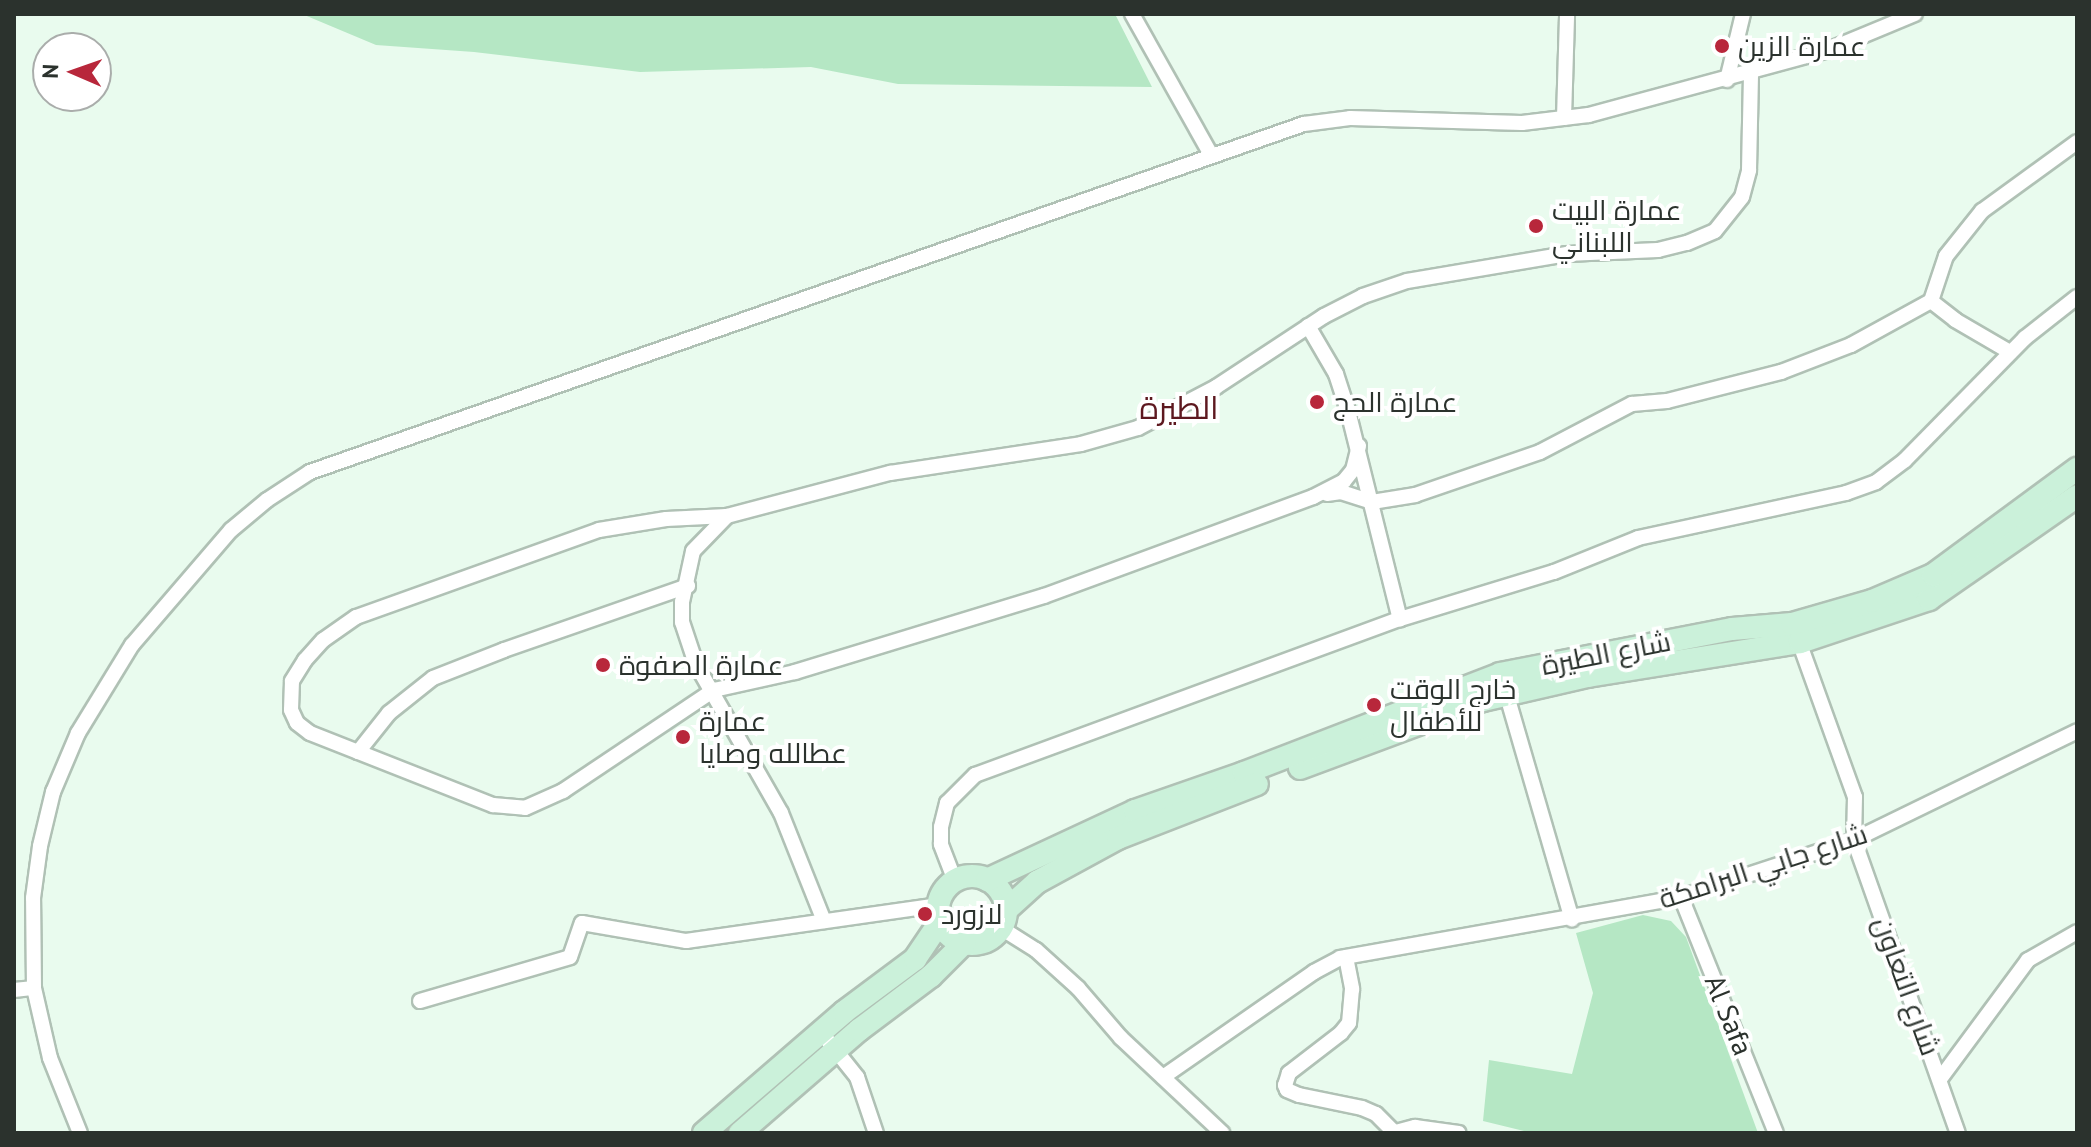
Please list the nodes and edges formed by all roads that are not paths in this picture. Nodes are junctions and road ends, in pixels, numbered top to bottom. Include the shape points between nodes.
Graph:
1 (1132, 14) edge
2 (1567, 14) edge
3 (1743, 14) edge
4 (1915, 14) edge
5 (1751, 73) junction
6 (1727, 80) junction
7 (1564, 118) junction
8 (2077, 142) edge
9 (1211, 155) junction
10 (2077, 297) edge
11 (1931, 301) junction
12 (1308, 326) junction
13 (2010, 352) junction
14 (1359, 446) junction
15 (2077, 469) edge
16 (2077, 496) edge
17 (1313, 497) junction
18 (1372, 502) junction
19 (727, 516) junction
20 (688, 586) junction
21 (1400, 619) junction
22 (1796, 633) junction
23 (1503, 684) junction
24 (714, 690) junction
25 (2077, 731) edge
26 (358, 752) junction
27 (1854, 840) junction
28 (987, 880) junction
29 (955, 881) junction
30 (1681, 897) junction
31 (939, 914) junction
32 (1003, 919) junction
33 (1572, 919) junction
34 (824, 921) junction
35 (2077, 932) edge
36 (964, 943) junction
37 (1346, 957) junction
38 (34, 988) junction
39 (14, 990) edge
40 (420, 1001) dead end
41 (821, 1032) junction
42 (836, 1050) junction
43 (1163, 1077) junction
44 (1940, 1079) junction
45 (1393, 1132) edge
46 (80, 1133) edge
47 (704, 1133) edge
48 (740, 1133) edge
49 (876, 1133) edge
50 (1222, 1133) edge
51 (1459, 1133) edge
52 (1776, 1133) edge
53 (1958, 1133) edge

1 - 9 street
2 - 7 street
3 - 6 street
4 - 5 street via 1828,50
5 - 6 street
5 - 12 street via 1749,170 1742,197 1715,231 1658,250 1567,254 1407,281 1363,296
6 - 7 street
7 - 9 street via 1522,123 1350,118 1304,124
8 - 11 street via 1982,211 1946,256
9 - 38 street via 310,472 267,500 200,562 132,645 78,733 53,792 40,846 33,898
10 - 13 street
11 - 13 street
11 - 18 street via 1851,345 1781,372 1667,401 1632,404 1540,452 1415,495
12 - 14 street via 1336,374
12 - 19 street via 1216,387 1138,428 1081,444 890,473
13 - 21 street via 1905,460 1876,482 1638,538 1554,572
14 - 17 street via 1344,481
14 - 18 street
15 - 22 main road, شارع الطيرة via 1933,575
16 - 22 main road, شارع الطيرة via 1929,599
17 - 18 street via 1341,492
17 - 24 street via 1044,596 795,672
18 - 21 street
19 - 20 street via 693,551
19 - 26 street via 599,530 356,617 305,660 288,695 297,723
20 - 24 street via 682,622 696,664
20 - 26 street via 433,678 389,713
21 - 29 street via 975,775 947,803 941,827 941,844
22 - 23 main road, شارع الطيرة via 1732,629
22 - 27 street via 1855,797
23 - 28 main road, شارع الطيرة via 1135,811
23 - 32 main road, شارع الطيرة via 1483,700 1118,838 1037,882
23 - 33 street
24 - 26 street via 563,791 525,808 493,805
24 - 34 street via 781,813
25 - 27 street, شارع جابي البرامكة
27 - 30 street, شارع جابي البرامكة
27 - 44 street, شارع التعاون
28 - 29 main road via 973,876
28 - 32 main road via 997,887
29 - 31 main road via 941,896
30 - 33 street, شارع جابي البرامكة
30 - 52 street, Al Safa
31 - 34 street
31 - 36 main road via 947,934
31 - 41 main road via 915,959
32 - 36 main road via 984,943
32 - 43 street
33 - 37 street, شارع جابي البرامكة
34 - 40 street via 686,941 582,923 570,957
35 - 44 street via 2028,960
36 - 42 main road via 931,976
37 - 43 street, شارع جابي البرامكة via 1314,972
37 - 45 street via 1352,989 1349,1023 1289,1073 1285,1085 1299,1095 1376,1114
38 - 39 street
38 - 46 street via 52,1064
41 - 42 street
41 - 47 main road
42 - 48 main road
42 - 49 street via 857,1077
43 - 50 street
44 - 53 street, شارع التعاون
45 - 51 street via 1415,1127

